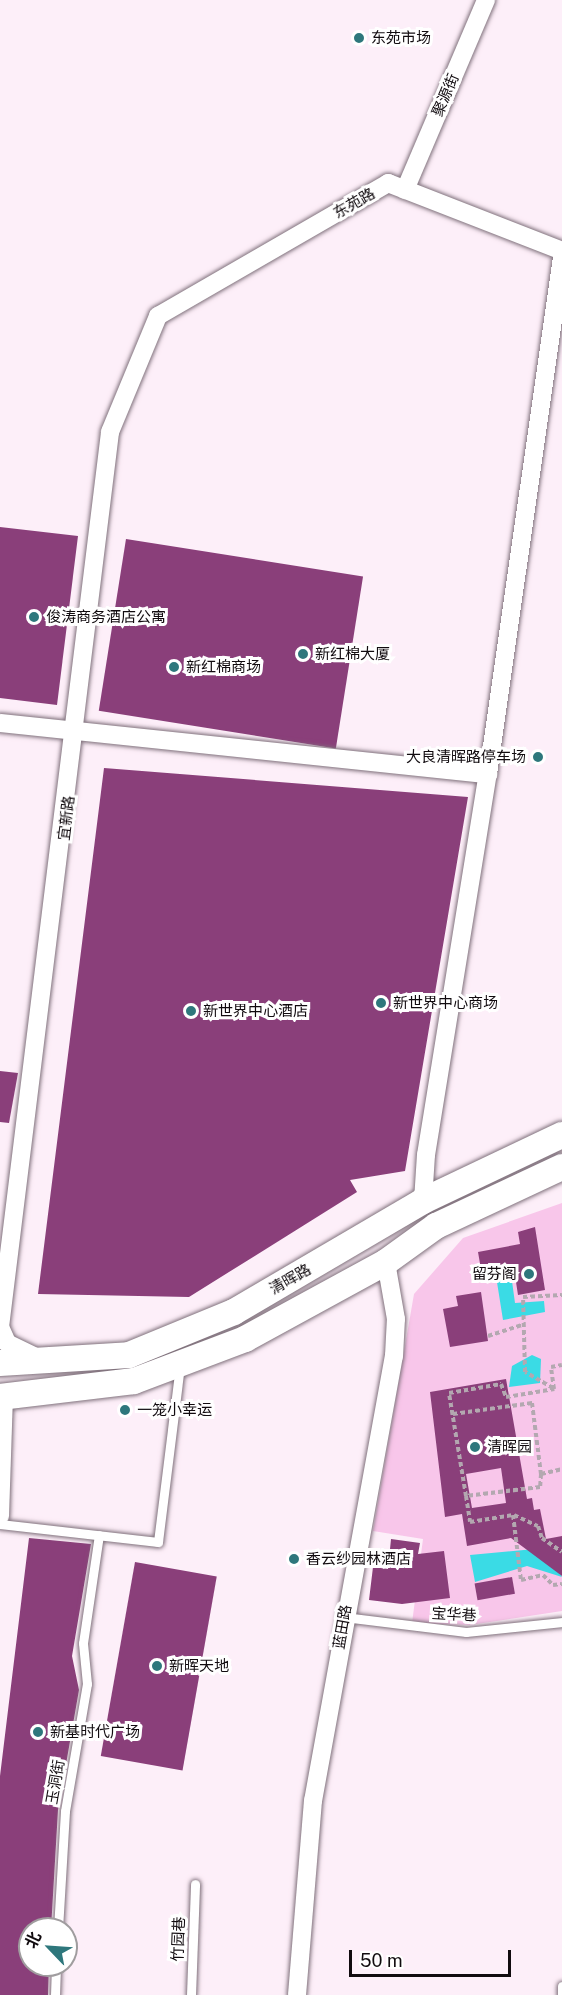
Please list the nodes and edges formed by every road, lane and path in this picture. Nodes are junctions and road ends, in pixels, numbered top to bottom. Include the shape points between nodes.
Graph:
1 (486, 0) edge
2 (405, 190) junction
3 (562, 250) edge
4 (562, 257) edge
5 (158, 316) joint
6 (0, 723) edge
7 (77, 731) junction
8 (488, 774) junction
9 (562, 1135) edge
10 (562, 1167) edge
11 (423, 1201) junction
12 (386, 1262) junction
13 (562, 1295) edge
14 (524, 1324) junction
15 (0, 1327) edge
16 (488, 1336) dead end
17 (0, 1363) edge
18 (60, 1363) junction
19 (181, 1364) junction
20 (562, 1365) edge
21 (554, 1389) junction
22 (2, 1397) edge
23 (453, 1414) junction
24 (562, 1469) edge
25 (541, 1474) junction
26 (466, 1496) junction
27 (513, 1515) junction
28 (0, 1516) edge
29 (0, 1524) edge
30 (99, 1535) junction
31 (562, 1552) edge
32 (562, 1584) edge
33 (344, 1617) junction
34 (562, 1622) edge
35 (195, 1884) dead end
36 (59, 1917) edge
37 (56, 1977) edge
38 (562, 1986) edge
39 (55, 1995) edge
40 (191, 1995) edge
41 (297, 1995) edge
42 (562, 1995) edge

1 - 2 street, 聚源街
2 - 3 street, 东苑路
2 - 5 street, 东苑路 via 388,183
4 - 8 street
5 - 7 street, 宜新路 via 110,432
6 - 7 street
7 - 8 street
7 - 15 street, 宜新路
8 - 11 street via 426,1155
9 - 11 street, 清晖路
10 - 12 street, 清晖路 via 436,1226
11 - 18 street, 清晖路 via 234,1312 129,1355
12 - 19 street, 清晖路 via 245,1339
12 - 33 street, 蓝田路 via 396,1319 394,1356
13 - 14 path via 523,1297
14 - 16 path
14 - 21 path via 525,1372
15 - 18 street via 7,1343 23,1355
17 - 18 street, 清晖路
19 - 22 street, 清晖路 via 134,1381
19 - 30 lane via 158,1542
20 - 21 path via 551,1366
21 - 23 path via 506,1397 501,1384 449,1393
22 - 28 street
23 - 25 path via 532,1403
23 - 26 path
24 - 25 path
25 - 26 path via 540,1487
26 - 27 path via 470,1522
27 - 31 path via 538,1526 542,1539
27 - 32 path via 521,1580 543,1575 553,1585
29 - 30 lane
30 - 36 lane, 玉洞街 via 83,1643 87,1684 64,1811
33 - 34 lane, 宝华巷 via 466,1632
33 - 41 street, 蓝田路 via 314,1801
35 - 40 lane, 竹园巷
37 - 39 lane
38 - 42 lane

